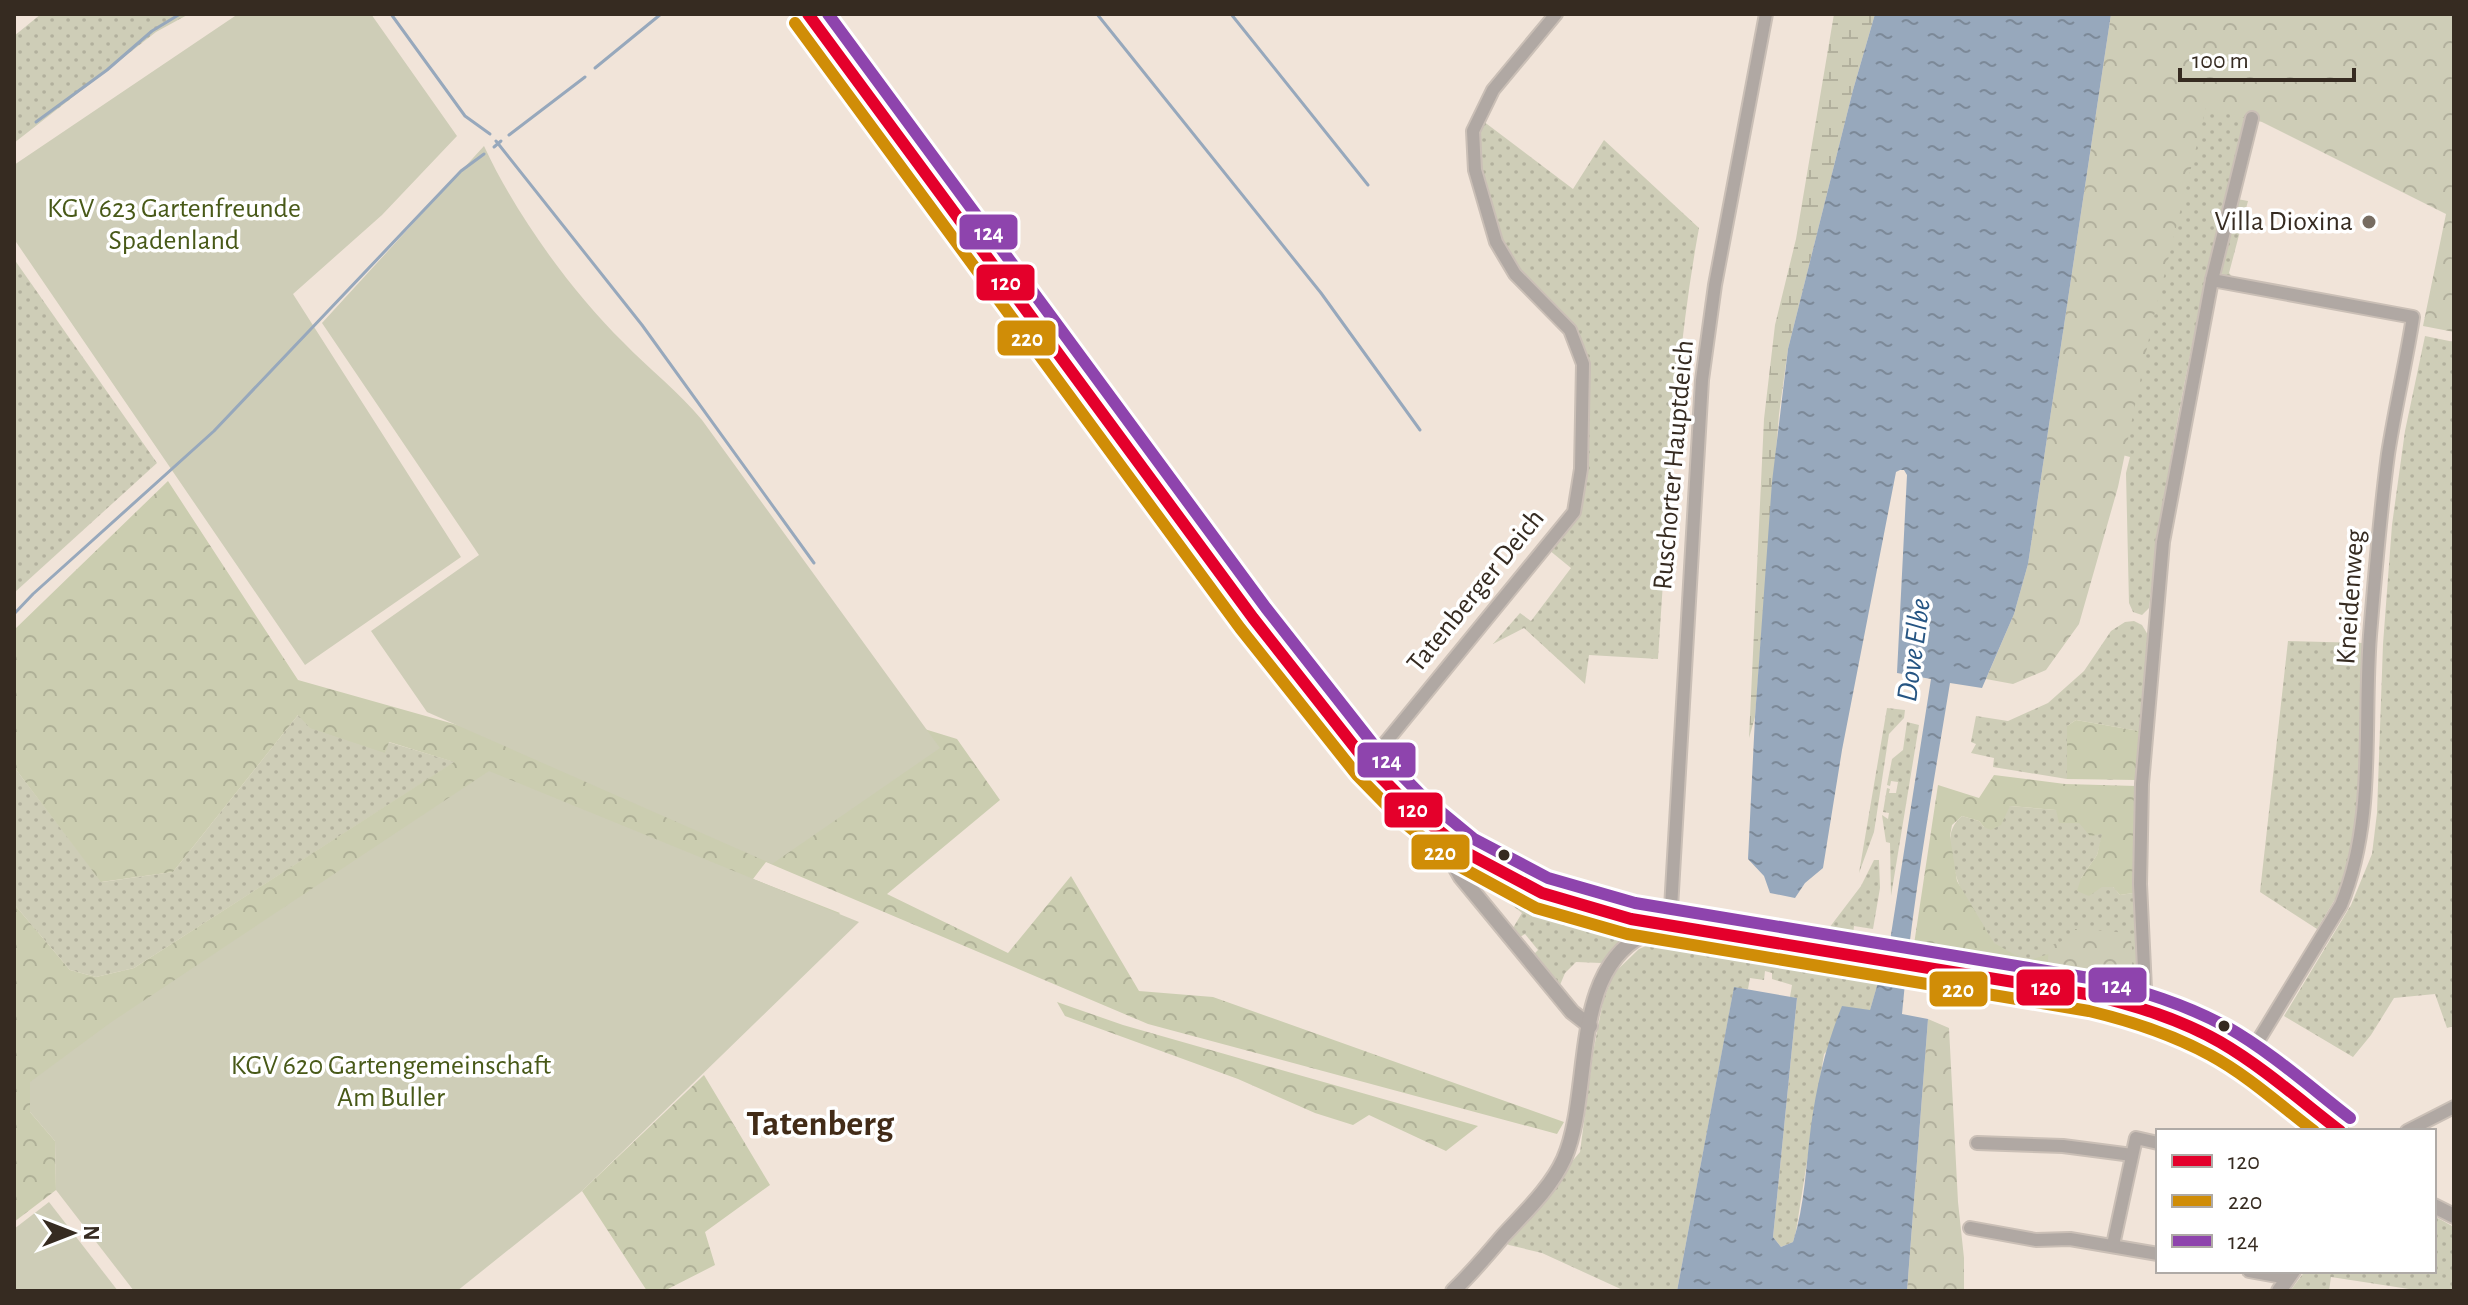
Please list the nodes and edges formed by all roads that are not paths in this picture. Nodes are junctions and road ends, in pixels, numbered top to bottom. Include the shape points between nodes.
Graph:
1 (808, 14) edge
2 (1556, 14) edge
3 (1766, 14) edge
4 (2252, 118) dead end
5 (2212, 280) junction
6 (1368, 764) junction
7 (1433, 827) junction
8 (1670, 925) junction
9 (2143, 1008) junction
10 (1590, 1026) junction
11 (2247, 1059) junction
12 (2454, 1107) edge
13 (2337, 1129) edge
14 (2411, 1129) edge
15 (1977, 1143) dead end
16 (2156, 1143) edge
17 (2132, 1155) junction
18 (2436, 1207) edge
19 (2454, 1216) edge
20 (1970, 1228) dead end
21 (2113, 1245) junction
22 (2156, 1254) edge
23 (2257, 1273) edge
24 (2287, 1280) edge
25 (1453, 1291) edge

1 - 6 street via 1243,606
2 - 6 street, Tatenberger Deich via 1493,90 1473,131 1475,170 1496,242 1515,274 1570,330 1583,364 1581,469 1574,512
3 - 8 street, Ruschorter Hauptdeich via 1702,380
4 - 5 street
5 - 9 street via 2173,480 2155,619 2140,837
5 - 11 street, Kneidenweg via 2413,317 2379,534 2360,845 2341,905
6 - 7 street
7 - 8 street via 1465,852 1542,893
7 - 10 street via 1461,877 1572,1012
8 - 9 street
8 - 10 street via 1642,935 1613,960 1597,989
9 - 11 street via 2195,1029
10 - 25 street via 1575,1125 1562,1164
11 - 13 street
12 - 14 street
15 - 17 street
16 - 17 street via 2136,1138
17 - 21 street
18 - 19 street
20 - 21 street via 2036,1240
21 - 22 street
23 - 24 street

